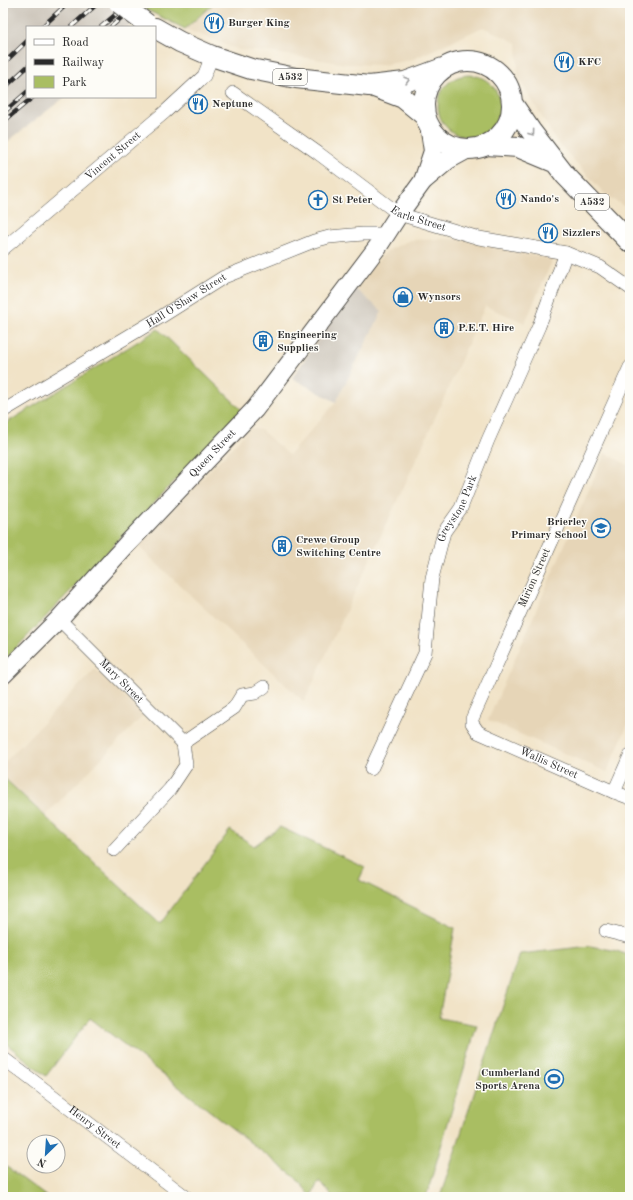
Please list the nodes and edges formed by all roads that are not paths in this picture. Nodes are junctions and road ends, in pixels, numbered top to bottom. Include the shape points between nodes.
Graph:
1 (119, 3) edge
2 (152, 26) edge
3 (156, 28) edge
4 (212, 56) junction
5 (443, 68) junction
6 (369, 86) junction
7 (233, 93) dead end
8 (512, 103) junction
9 (427, 121) junction
10 (477, 147) junction
11 (554, 162) junction
12 (423, 181) junction
13 (399, 214) junction
14 (385, 234) junction
15 (630, 242) edge
16 (3, 249) edge
17 (566, 253) junction
18 (630, 288) edge
19 (630, 367) edge
20 (3, 411) edge
21 (59, 619) junction
22 (3, 675) edge
23 (264, 687) dead end
24 (472, 723) joint
25 (183, 743) junction
26 (630, 756) edge
27 (371, 769) dead end
28 (614, 792) junction
29 (630, 798) edge
30 (114, 850) dead end
31 (606, 932) dead end
32 (630, 937) edge
33 (3, 1058) edge
34 (186, 1197) edge

1 - 2 main road, A532, bridge
3 - 4 main road, A532
4 - 6 main road, A532 via 296,78
4 - 16 street, Vincent Street via 204,76
6 -> 5 main road, A532 via 405,82
5 - 8 main road via 463,60 486,64 504,79 510,90
5 - 9 main road via 433,77 426,89 424,102
6 - 9 main road, A532 via 403,98
7 - 13 street, Earle Street
8 - 10 main road via 511,116 506,128 497,138
8 -> 11 main road, A532
9 - 10 main road via 445,143 456,147
9 - 12 street via 433,151
10 - 11 main road, A532 via 518,147
10 - 12 street via 448,160
11 - 15 main road, A532
12 - 13 street, Queen Street
13 - 14 street, Queen Street
13 - 17 street, Earle Street via 479,238
14 - 20 street, Hall O'Shaw Street via 330,237 314,241 224,277
14 - 21 street, Queen Street via 255,409
17 - 18 street, Earle Street via 600,267
17 - 27 street, Greystone Park via 540,326 488,440 461,508 444,532 432,578 425,652
19 - 24 street, Mirion Street via 473,714
21 - 22 street, Queen Street
21 - 25 street, Mary Street
23 - 25 street via 255,693 242,695 234,708
24 - 28 street, Wallis Street via 478,732
25 - 30 street via 186,766 170,789
26 - 28 street
28 - 29 street, Wallis Street
31 - 32 street
33 - 34 street, Henry Street

